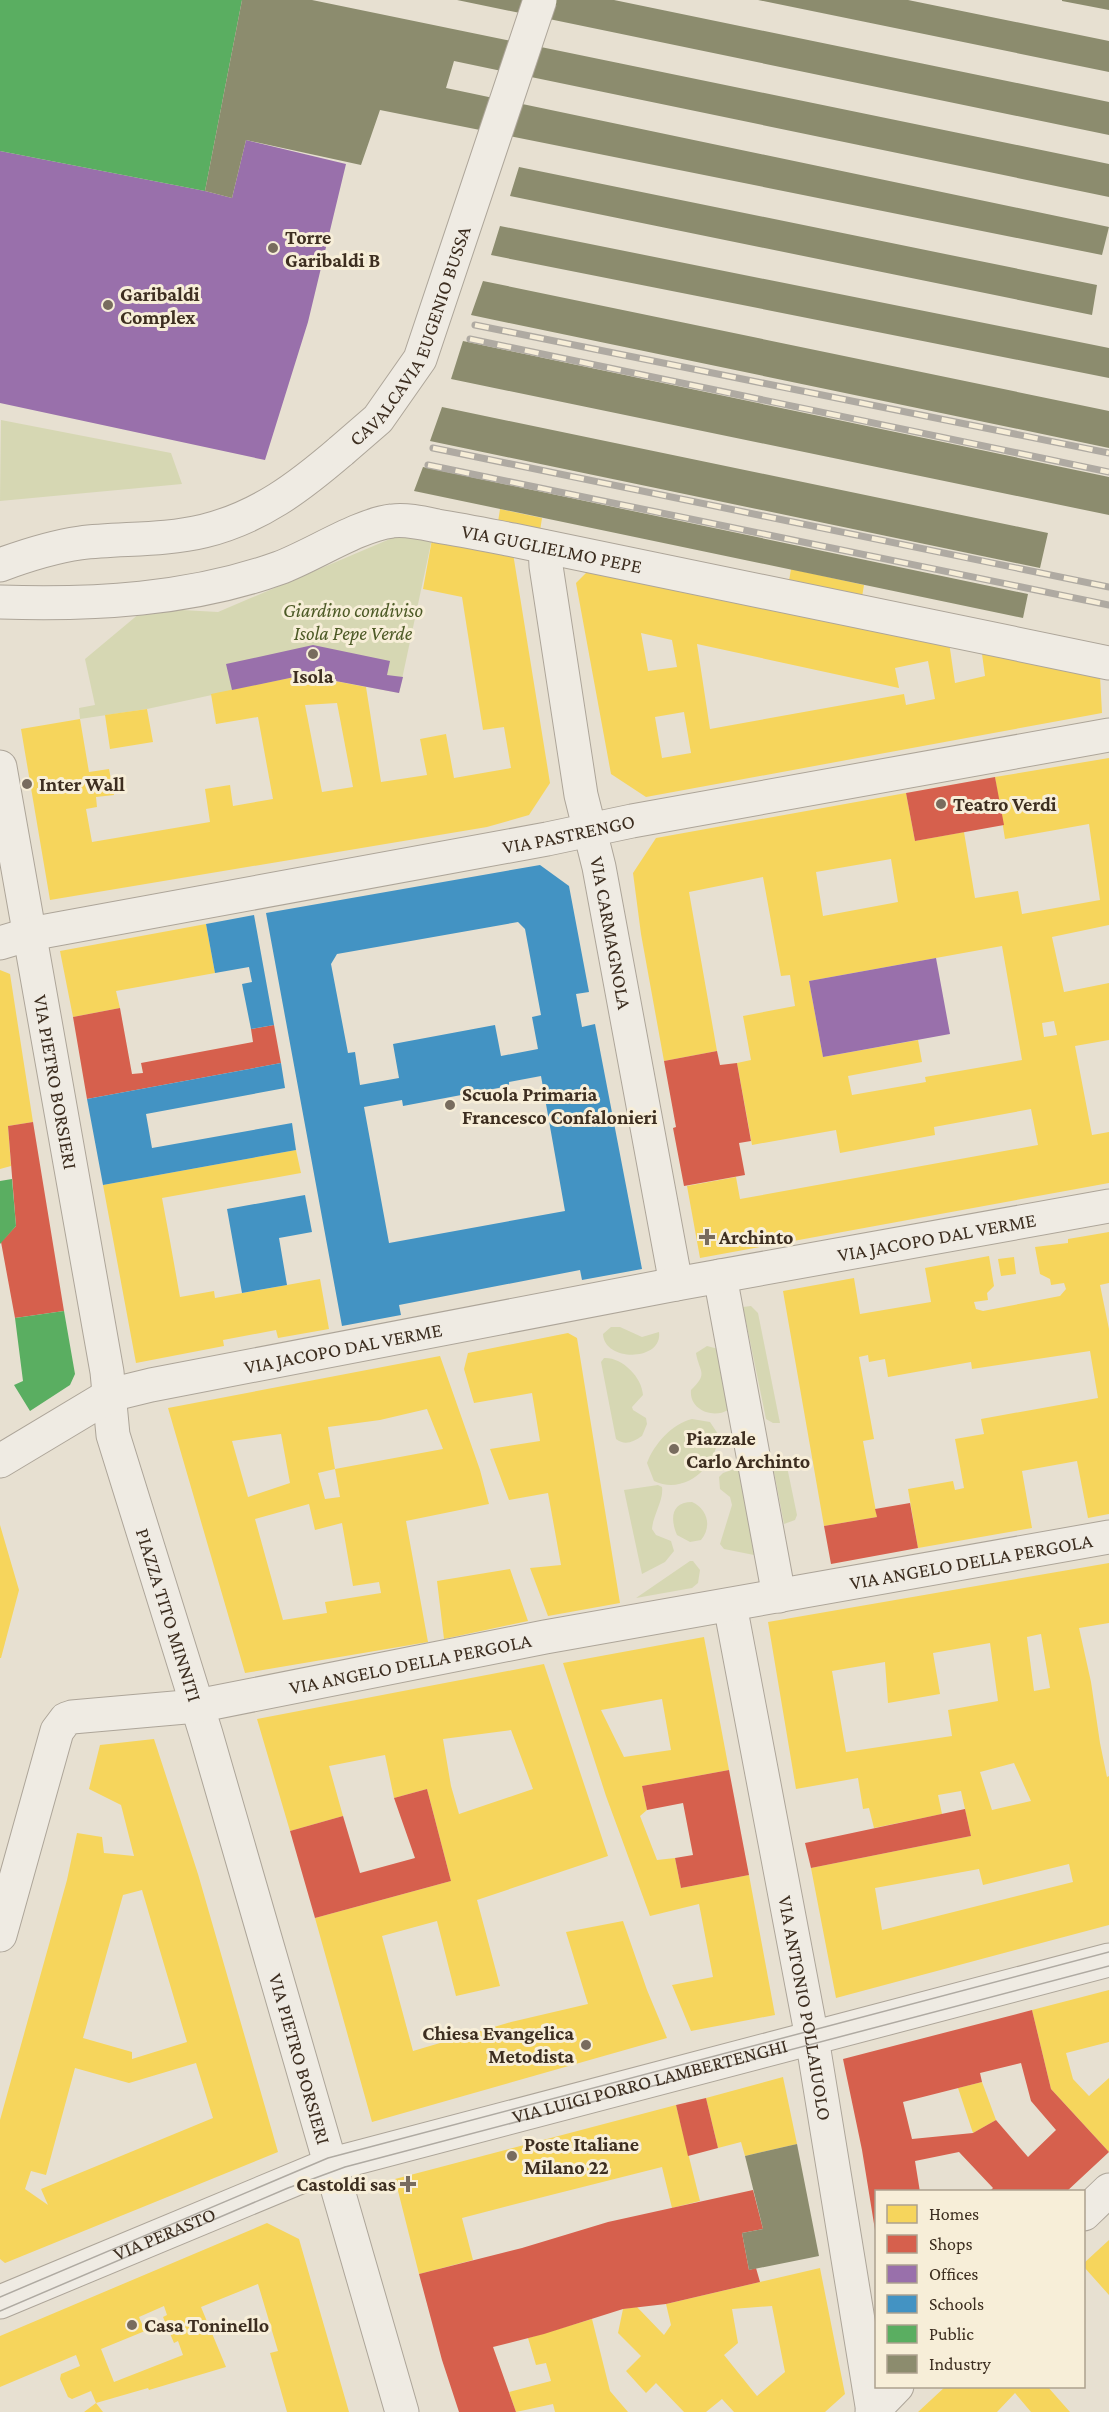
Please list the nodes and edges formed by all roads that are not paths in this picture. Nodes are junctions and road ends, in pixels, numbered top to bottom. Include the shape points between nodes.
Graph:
1 (540, 0) edge
2 (546, 547) junction
3 (0, 565) edge
4 (0, 602) edge
5 (1109, 663) edge
6 (1109, 735) edge
7 (0, 767) edge
8 (590, 829) junction
9 (15, 939) edge
10 (1109, 1206) edge
11 (720, 1275) junction
12 (676, 1284) junction
13 (110, 1395) junction
14 (0, 1461) edge
15 (1109, 1537) edge
16 (779, 1596) junction
17 (730, 1605) junction
18 (197, 1706) junction
19 (0, 1935) edge
20 (1109, 1960) edge
21 (812, 2038) junction
22 (329, 2165) junction
23 (1109, 2190) edge
24 (1085, 2212) edge
25 (0, 2302) edge
26 (895, 2388) edge
27 (402, 2412) edge
28 (872, 2412) edge

1 - 3 street, CAVALCAVIA EUGENIO BUSSA, bridge via 420,359 378,418 282,499 239,519 204,531 39,550
2 - 4 street, VIA GUGLIELMO PEPE via 392,520 279,568 216,587 136,599
2 - 5 street, VIA GUGLIELMO PEPE
2 - 8 street, VIA CARMAGNOLA via 577,772
6 - 8 street, VIA PASTRENGO
7 - 9 street, VIA PIETRO BORSIERI
8 - 9 street, VIA PASTRENGO
8 - 12 street, VIA CARMAGNOLA
9 - 13 street, VIA PIETRO BORSIERI
10 - 11 street, VIA JACOPO DAL VERME
11 - 12 street
11 - 16 street
12 - 13 street, VIA JACOPO DAL VERME
13 - 14 street, VIA JACOPO DAL VERME
13 - 18 street, PIAZZA TITO MINNITI via 113,1435
15 - 16 street, VIA ANGELO DELLA PERGOLA
16 - 17 street
17 - 18 street, VIA ANGELO DELLA PERGOLA
17 - 21 street, VIA ANTONIO POLLAIUOLO
18 - 19 street, PIAZZA TITO MINNITI via 66,1719 57,1731
18 - 22 street, VIA PIETRO BORSIERI
20 - 21 street, VIA LUIGI PORRO LAMBERTENGHI
21 - 22 street, VIA LUIGI PORRO LAMBERTENGHI
21 - 28 street, VIA ANTONIO POLLAIUOLO
22 - 25 street, VIA PERASTO
22 - 27 street, VIA PIETRO BORSIERI
23 - 24 street
26 - 28 street

